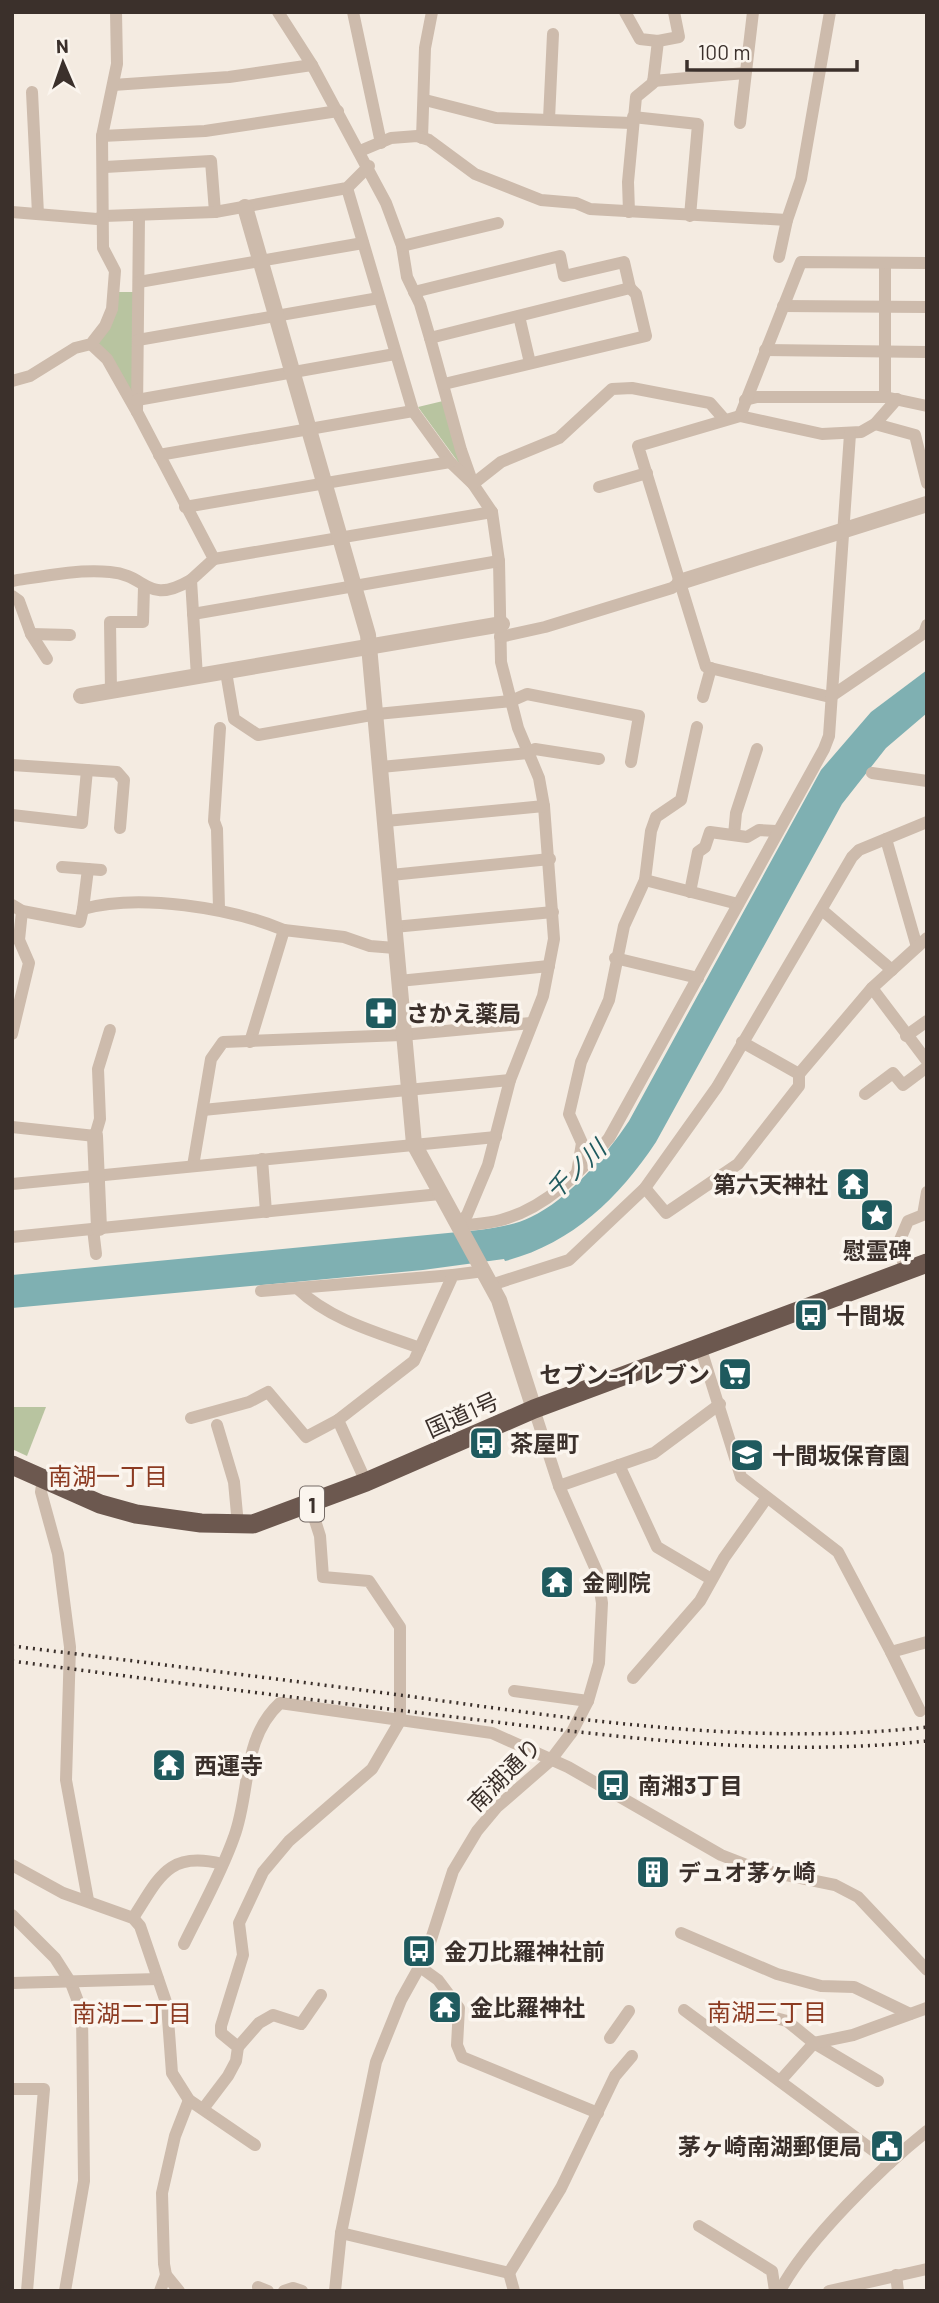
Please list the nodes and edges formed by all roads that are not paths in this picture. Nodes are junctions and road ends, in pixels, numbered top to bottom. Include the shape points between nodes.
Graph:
1 (116, 12) edge
2 (278, 12) edge
3 (353, 12) edge
4 (432, 12) edge
5 (625, 12) edge
6 (674, 12) edge
7 (752, 12) edge
8 (830, 12) edge
9 (553, 34) dead end
10 (658, 41) junction
11 (312, 65) junction
12 (745, 73) junction
13 (653, 80) junction
14 (113, 85) junction
15 (32, 92) dead end
16 (425, 100) junction
17 (338, 111) junction
18 (549, 119) junction
19 (633, 120) junction
20 (740, 123) dead end
21 (102, 136) junction
22 (422, 138) junction
23 (381, 143) junction
24 (360, 151) junction
25 (369, 166) junction
26 (105, 167) junction
27 (347, 188) junction
28 (245, 207) junction
29 (12, 212) edge
30 (215, 212) junction
31 (629, 212) junction
32 (38, 214) junction
33 (104, 216) junction
34 (690, 216) junction
35 (139, 217) junction
36 (787, 220) junction
37 (498, 223) dead end
38 (363, 243) junction
39 (402, 246) junction
40 (779, 257) dead end
41 (262, 262) junction
42 (885, 263) junction
43 (927, 263) edge
44 (139, 282) junction
45 (630, 288) junction
46 (414, 292) junction
47 (379, 298) junction
48 (783, 306) junction
49 (885, 307) junction
50 (927, 307) edge
51 (276, 316) junction
52 (519, 316) junction
53 (430, 338) junction
54 (138, 340) junction
55 (91, 344) junction
56 (765, 350) junction
57 (885, 352) junction
58 (927, 352) edge
59 (395, 354) junction
60 (530, 363) junction
61 (294, 373) junction
62 (12, 381) edge
63 (444, 384) junction
64 (891, 398) junction
65 (745, 400) junction
66 (137, 406) junction
67 (927, 406) edge
68 (413, 411) junction
69 (740, 416) junction
70 (724, 419) junction
71 (875, 424) junction
72 (310, 429) junction
73 (850, 434) junction
74 (159, 455) junction
75 (450, 462) junction
76 (647, 473) junction
77 (927, 483) edge
78 (473, 484) junction
79 (326, 485) junction
80 (599, 487) dead end
81 (927, 504) edge
82 (185, 507) junction
83 (492, 512) junction
84 (842, 531) junction
85 (341, 538) junction
86 (214, 559) junction
87 (499, 561) junction
88 (191, 580) junction
89 (12, 581) edge
90 (680, 582) junction
91 (355, 586) junction
92 (144, 587) junction
93 (12, 596) edge
94 (193, 614) junction
95 (927, 625) edge
96 (501, 630) junction
97 (31, 635) junction
98 (70, 635) dead end
99 (370, 647) junction
100 (47, 659) dead end
101 (711, 668) junction
102 (226, 672) junction
103 (197, 677) junction
104 (111, 691) junction
105 (81, 696) dead end
106 (704, 697) dead end
107 (830, 698) junction
108 (511, 701) junction
109 (377, 714) junction
110 (697, 727) dead end
111 (220, 729) dead end
112 (757, 748) dead end
113 (528, 753) junction
114 (599, 759) dead end
115 (632, 762) dead end
116 (12, 765) edge
117 (382, 767) junction
118 (87, 770) junction
119 (872, 773) dead end
120 (927, 781) edge
121 (544, 806) junction
122 (12, 815) edge
123 (386, 821) junction
124 (927, 822) edge
125 (120, 828) dead end
126 (776, 831) junction
127 (734, 835) junction
128 (886, 839) junction
129 (550, 859) junction
130 (62, 867) dead end
131 (391, 875) junction
132 (645, 880) junction
133 (690, 892) junction
134 (738, 904) junction
135 (17, 908) edge
136 (83, 909) junction
137 (219, 909) junction
138 (822, 911) junction
139 (553, 912) junction
140 (394, 927) junction
141 (284, 930) junction
142 (922, 943) edge
143 (395, 948) junction
144 (615, 958) junction
145 (549, 966) junction
146 (892, 970) junction
147 (698, 978) junction
148 (399, 981) junction
149 (872, 988) junction
150 (927, 1021) edge
151 (531, 1023) junction
152 (110, 1030) dead end
153 (12, 1034) edge
154 (402, 1035) junction
155 (906, 1036) junction
156 (250, 1042) junction
157 (742, 1042) junction
158 (927, 1061) edge
159 (927, 1067) edge
160 (799, 1074) junction
161 (510, 1080) junction
162 (407, 1091) junction
163 (865, 1094) dead end
164 (203, 1110) junction
165 (12, 1127) edge
166 (95, 1136) junction
167 (496, 1137) junction
168 (414, 1144) junction
169 (262, 1159) junction
170 (193, 1166) junction
171 (577, 1173) junction
172 (96, 1175) junction
173 (12, 1184) edge
174 (645, 1188) junction
175 (927, 1192) edge
176 (440, 1194) junction
177 (266, 1212) junction
178 (457, 1226) junction
179 (96, 1228) junction
180 (12, 1237) edge
181 (96, 1254) dead end
182 (927, 1263) edge
183 (905, 1271) junction
184 (453, 1275) junction
185 (487, 1278) junction
186 (298, 1289) junction
187 (261, 1291) dead end
188 (699, 1346) junction
189 (420, 1348) junction
190 (720, 1404) junction
191 (534, 1409) junction
192 (191, 1418) dead end
193 (338, 1420) junction
194 (217, 1425) dead end
195 (12, 1465) edge
196 (619, 1465) junction
197 (43, 1479) junction
198 (366, 1482) junction
199 (559, 1486) junction
200 (766, 1499) junction
201 (310, 1505) junction
202 (237, 1525) junction
203 (711, 1579) junction
204 (927, 1642) edge
205 (891, 1652) junction
206 (633, 1678) dead end
207 (514, 1691) dead end
208 (588, 1701) junction
209 (920, 1711) dead end
210 (400, 1721) junction
211 (550, 1761) junction
212 (222, 1864) junction
213 (12, 1865) edge
214 (88, 1900) junction
215 (12, 1915) edge
216 (133, 1918) junction
217 (681, 1933) dead end
218 (184, 1944) dead end
219 (420, 1967) junction
220 (927, 1970) edge
221 (158, 1979) junction
222 (12, 1983) edge
223 (71, 1983) junction
224 (321, 1995) dead end
225 (927, 2008) edge
226 (684, 2010) dead end
227 (629, 2011) dead end
228 (910, 2014) junction
229 (764, 2015) dead end
230 (610, 2038) dead end
231 (814, 2043) junction
232 (238, 2047) junction
233 (632, 2056) dead end
234 (780, 2081) junction
235 (878, 2081) dead end
236 (12, 2089) edge
237 (189, 2100) junction
238 (203, 2109) junction
239 (598, 2113) junction
240 (927, 2131) edge
241 (255, 2145) dead end
242 (890, 2163) junction
243 (699, 2226) dead end
244 (341, 2233) junction
245 (927, 2269) edge
246 (509, 2273) junction
247 (896, 2275) junction
248 (166, 2276) junction
249 (27, 2291) edge
250 (65, 2291) edge
251 (160, 2291) edge
252 (178, 2291) edge
253 (284, 2291) edge
254 (302, 2291) edge
255 (335, 2291) edge
256 (514, 2291) edge
257 (777, 2291) edge
258 (829, 2291) edge
259 (898, 2291) edge

1 - 14 street
2 - 11 street
3 - 23 street
4 - 16 street via 425,48
5 - 10 street via 640,38
6 - 10 street via 679,37
7 - 12 street
8 - 36 street via 800,179
9 - 18 street
10 - 13 street
11 - 14 street via 229,77
11 - 17 street
12 - 13 street
12 - 20 street
13 - 19 street via 636,97
14 - 21 street
15 - 32 street
16 - 18 street via 496,118
16 - 22 street
17 - 21 street via 205,131
17 - 24 street
18 - 19 street
19 - 31 street
19 - 34 street via 698,124
21 - 26 street
22 - 23 street via 391,138
22 - 31 street via 475,174 541,200
23 - 24 street
24 - 25 street
25 - 27 street
25 - 39 street
26 - 30 street via 211,161
26 - 33 street
27 - 28 street
27 - 38 street
28 - 30 street
28 - 41 street
29 - 32 street
30 - 35 street
31 - 34 street
32 - 33 street
33 - 35 street
33 - 55 street via 103,248 115,271 112,309 106,326
34 - 36 street
35 - 44 street
36 - 40 street
37 - 39 street
38 - 41 street
38 - 47 street
39 - 46 street
41 - 44 street
41 - 51 street
42 - 43 street
42 - 48 street via 801,262
42 - 49 street
44 - 54 street
45 - 46 street via 624,262 564,276 559,256
45 - 52 street
45 - 60 street via 636,294 646,335
46 - 53 street
47 - 51 street
47 - 59 street
48 - 49 street
48 - 56 street
49 - 50 street
49 - 57 street
51 - 54 street
51 - 61 street
52 - 53 street
52 - 60 street
53 - 63 street
54 - 66 street
55 - 62 street
55 - 66 street via 107,359
56 - 57 street
56 - 65 street
57 - 58 street
57 - 64 street
59 - 61 street
59 - 68 street
60 - 63 street
61 - 66 street
61 - 72 street
63 - 78 street
64 - 65 street
64 - 67 street
64 - 71 street
65 - 69 street
66 - 74 street
68 - 72 street
68 - 75 street
69 - 70 street
69 - 73 street via 799,430
70 - 76 street via 638,446
70 - 78 street via 710,403 632,388 612,389 559,438 501,462
71 - 73 street
71 - 77 street via 915,435
72 - 74 street
72 - 79 street
73 - 84 street
74 - 82 street
75 - 78 street
75 - 79 street
76 - 80 street
76 - 90 street
78 - 83 street
79 - 82 street
79 - 85 street
81 - 84 street
82 - 86 street
83 - 85 street
83 - 87 street
84 - 90 street
84 - 107 street
85 - 86 street
85 - 91 street
86 - 88 street
87 - 91 street
87 - 96 street
88 - 92 street via 174,590
88 - 94 street
89 - 92 street via 109,572 122,573
90 - 96 street via 545,627
90 - 101 street via 706,667
91 - 94 street
91 - 99 street
92 - 104 street via 144,622 110,622
93 - 97 street via 19,601
94 - 103 street
95 - 107 street via 924,633
96 - 99 street
96 - 108 street via 501,662
97 - 98 street
97 - 100 street
99 - 102 street
99 - 109 street
101 - 106 street
101 - 107 street
102 - 103 street
102 - 109 street via 234,719 258,735
103 - 104 street
104 - 105 street
107 - 126 street via 824,749
108 - 109 street
108 - 113 street
108 - 115 street via 527,694 639,716
109 - 117 street
110 - 132 street via 681,800 656,817 650,831
111 - 137 street via 214,821
112 - 127 street via 736,813
113 - 114 street via 536,749
113 - 117 street
113 - 121 street
116 - 118 street
117 - 123 street
118 - 122 street via 82,823
118 - 125 street via 117,772 124,780
119 - 120 street
121 - 123 street
121 - 129 street
123 - 131 street
124 - 128 street
126 - 127 street
126 - 134 street
127 - 133 street via 710,832 698,852
128 - 138 street via 852,857
128 - 142 street
129 - 131 street
129 - 139 street
130 - 136 street via 94,869
131 - 140 street
132 - 133 street
132 - 144 street via 628,914
133 - 134 street
134 - 147 street
135 - 136 street via 80,922
135 - 153 street via 19,940 29,963
136 - 137 street via 116,901
137 - 141 street
138 - 146 street
138 - 157 street
139 - 140 street
139 - 145 street
140 - 143 street
141 - 143 street
141 - 156 street
142 - 146 street
143 - 148 street
144 - 147 street
144 - 171 street via 609,1000 581,1062 569,1114 582,1143
145 - 148 street
145 - 151 street
146 - 149 street
147 - 171 street via 626,1111
148 - 154 street
149 - 155 street
149 - 160 street
150 - 155 street
151 - 154 street
151 - 161 street
152 - 166 street via 98,1069 100,1119
154 - 156 street
154 - 162 street
155 - 158 street
156 - 164 street via 223,1042 211,1059
157 - 160 street
157 - 174 street via 717,1087
159 - 163 street via 903,1086 893,1073
160 - 174 street via 799,1086 738,1164 666,1213
161 - 162 street
161 - 167 street
162 - 164 street
162 - 168 street
164 - 170 street
165 - 166 street
166 - 172 street
167 - 168 street
167 - 178 street via 467,1215
168 - 169 street
168 - 176 street
169 - 170 street
169 - 177 street
170 - 172 street
171 - 178 street via 532,1207 501,1220
172 - 173 street
172 - 179 street
174 - 185 street via 569,1260
175 - 183 street via 923,1215 908,1221 899,1242
176 - 177 street
176 - 178 street
177 - 179 street
178 - 185 street
179 - 180 street
179 - 181 street
182 - 183 highway, 国道1号 / 1
183 - 188 highway, 国道1号 / 1
184 - 185 street
184 - 186 street
184 - 189 street
185 - 191 street via 505,1315
186 - 187 street
186 - 189 street via 356,1324
188 - 190 street
188 - 191 highway, 国道1号 / 1
189 - 193 street via 407,1370
190 - 196 street via 654,1453
190 - 200 street via 736,1468
191 - 198 highway, 国道1号 / 1
191 - 199 street, 南湖通り
192 - 193 street via 268,1392 306,1437
193 - 198 street
194 - 202 street via 235,1488
195 - 197 highway, 国道1号 / 1
196 - 199 street
196 - 203 street via 657,1547
197 - 202 highway, 国道1号 / 1 via 136,1514
197 - 214 street via 41,1492 58,1554 69,1647 66,1780
198 - 201 highway, 国道1号 / 1
199 - 208 street, 南湖通り via 601,1587 600,1663
200 - 203 street
200 - 205 street via 838,1552
201 - 202 highway, 国道1号 / 1 via 254,1524
201 - 210 street via 320,1536 323,1577 369,1581 400,1627
203 - 206 street via 700,1601
204 - 205 street
205 - 209 street
207 - 208 street
208 - 211 street, 南湖通り
210 - 211 street via 492,1733
210 - 212 street via 280,1703 253,1742 243,1809
210 - 232 street via 372,1769 289,1841 254,1890 240,1923 243,1955 221,2026 221,2033
211 - 219 street, 南湖通り via 497,1807 464,1853 453,1871
211 - 220 street via 721,1855 757,1869 835,1885 858,1897
212 - 216 street via 203,1859 176,1863 162,1874
212 - 218 street
213 - 214 street via 63,1894
214 - 216 street
215 - 223 street via 55,1958
216 - 221 street
217 - 228 street via 777,1974 821,1986 854,1987
219 - 239 street via 438,1980 459,2008 457,2045 462,2057
219 - 244 street, 南湖通り via 376,2062
221 - 223 street
221 - 237 street via 167,2005 172,2073
222 - 223 street
223 - 250 street via 82,2012 83,2181
224 - 232 street via 301,2024 274,2015 259,2023
225 - 228 street
226 - 234 street
227 - 230 street
228 - 231 street via 853,2035
229 - 231 street via 787,2021
231 - 234 street
231 - 235 street
232 - 238 street via 228,2076
233 - 239 street via 615,2076
234 - 242 street
236 - 249 street via 44,2089
237 - 238 street
237 - 248 street via 162,2193
238 - 241 street
239 - 246 street via 561,2188
240 - 242 street
242 - 257 street via 824,2232
243 - 257 street via 772,2271
244 - 246 street
244 - 255 street, 南湖通り
245 - 247 street
246 - 256 street
247 - 258 street
247 - 259 street
248 - 251 street
248 - 252 street
253 - 254 street

